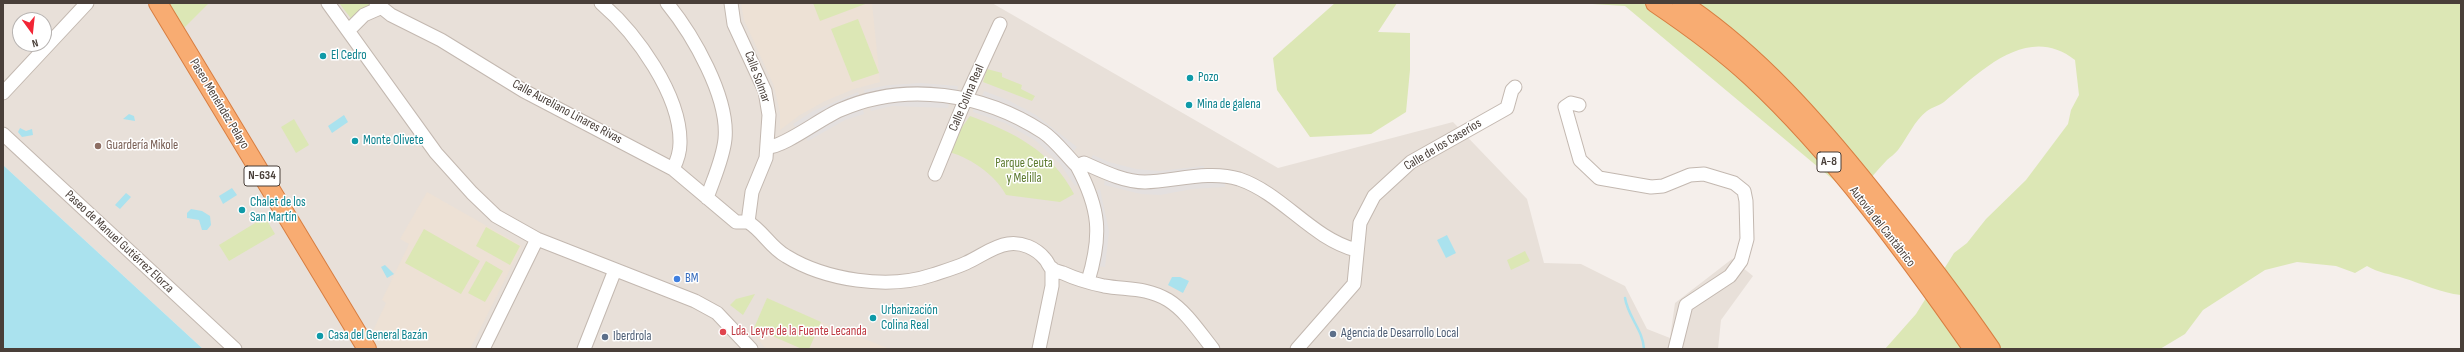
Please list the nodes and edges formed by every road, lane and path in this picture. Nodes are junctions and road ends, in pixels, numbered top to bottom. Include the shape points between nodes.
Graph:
1 (87, 3) edge
2 (158, 3) edge
3 (328, 3) edge
4 (601, 3) edge
5 (667, 3) edge
6 (731, 3) edge
7 (1655, 3) edge
8 (1682, 3) edge
9 (378, 6) edge
10 (1000, 24) dead end
11 (349, 30) junction
12 (1515, 87) dead end
13 (3, 93) edge
14 (966, 98) junction
15 (1579, 106) dead end
16 (3, 134) edge
17 (796, 135) junction
18 (768, 147) junction
19 (1077, 166) junction
20 (673, 170) junction
21 (759, 174) junction
22 (935, 174) dead end
23 (707, 198) junction
24 (748, 222) junction
25 (537, 239) junction
26 (1356, 250) junction
27 (1052, 268) junction
28 (615, 270) junction
29 (1088, 281) junction
30 (235, 349) edge
31 (367, 349) edge
32 (483, 349) edge
33 (584, 349) edge
34 (751, 349) edge
35 (1039, 349) edge
36 (1213, 349) edge
37 (1297, 349) edge
38 (1675, 349) edge
39 (1973, 349) edge
40 (1991, 349) edge

1 - 13 street
2 - 31 highway, Paseo Menéndez Pelayo / N-634
3 - 11 street
4 - 20 street via 620,21 644,51 673,107 680,142
5 - 23 street via 680,19 706,68 723,113 725,141
6 - 18 street, Calle Solmar via 734,24 765,91 769,115
7 - 39 highway, Autovía del Cantábrico / A-8 via 1728,57 1802,130 1897,245
8 - 40 highway, Autovía del Cantábrico / A-8 via 1761,65 1813,120 1955,296
9 - 11 street, Calle Aureliano Linares Rivas
9 - 20 street, Calle Aureliano Linares Rivas via 441,40 524,91
10 - 14 street, Calle Colina Real
11 - 25 street via 407,115 452,172 496,216
12 - 26 street, Calle de los Caseríos via 1507,108 1411,162 1374,196 1360,223
14 - 17 street via 922,93 890,95 841,109
14 - 19 street via 1011,114 1044,133
14 - 22 street, Calle Colina Real
15 - 38 street via 1571,103 1565,107 1575,151 1583,165 1599,178 1651,187 1663,186 1690,175 1704,174 1740,186 1746,196 1747,239 1741,261 1730,276 1686,305
16 - 30 street, Paseo de Manuel Gutiérrez Elorza
17 - 18 street via 780,145
17 - 21 street
18 - 21 street, Calle Solmar
19 - 26 street via 1084,164 1108,174 1143,182 1203,176 1239,179 1266,192 1328,238
19 - 29 street via 1093,201 1097,226 1097,247
20 - 23 street, Calle Aureliano Linares Rivas
21 - 24 street, Calle Solmar via 752,192
23 - 24 street, Calle Aureliano Linares Rivas via 736,222
24 - 27 street via 786,256 822,272 848,279 875,282 928,277 1008,244 1033,248
25 - 28 street
25 - 32 street
26 - 37 street, Calle de los Caseríos via 1356,275 1350,290
27 - 29 street
27 - 35 street via 1052,286
28 - 33 street
28 - 34 street via 695,301 729,324
29 - 36 street via 1104,286 1131,287 1169,301 1180,310

